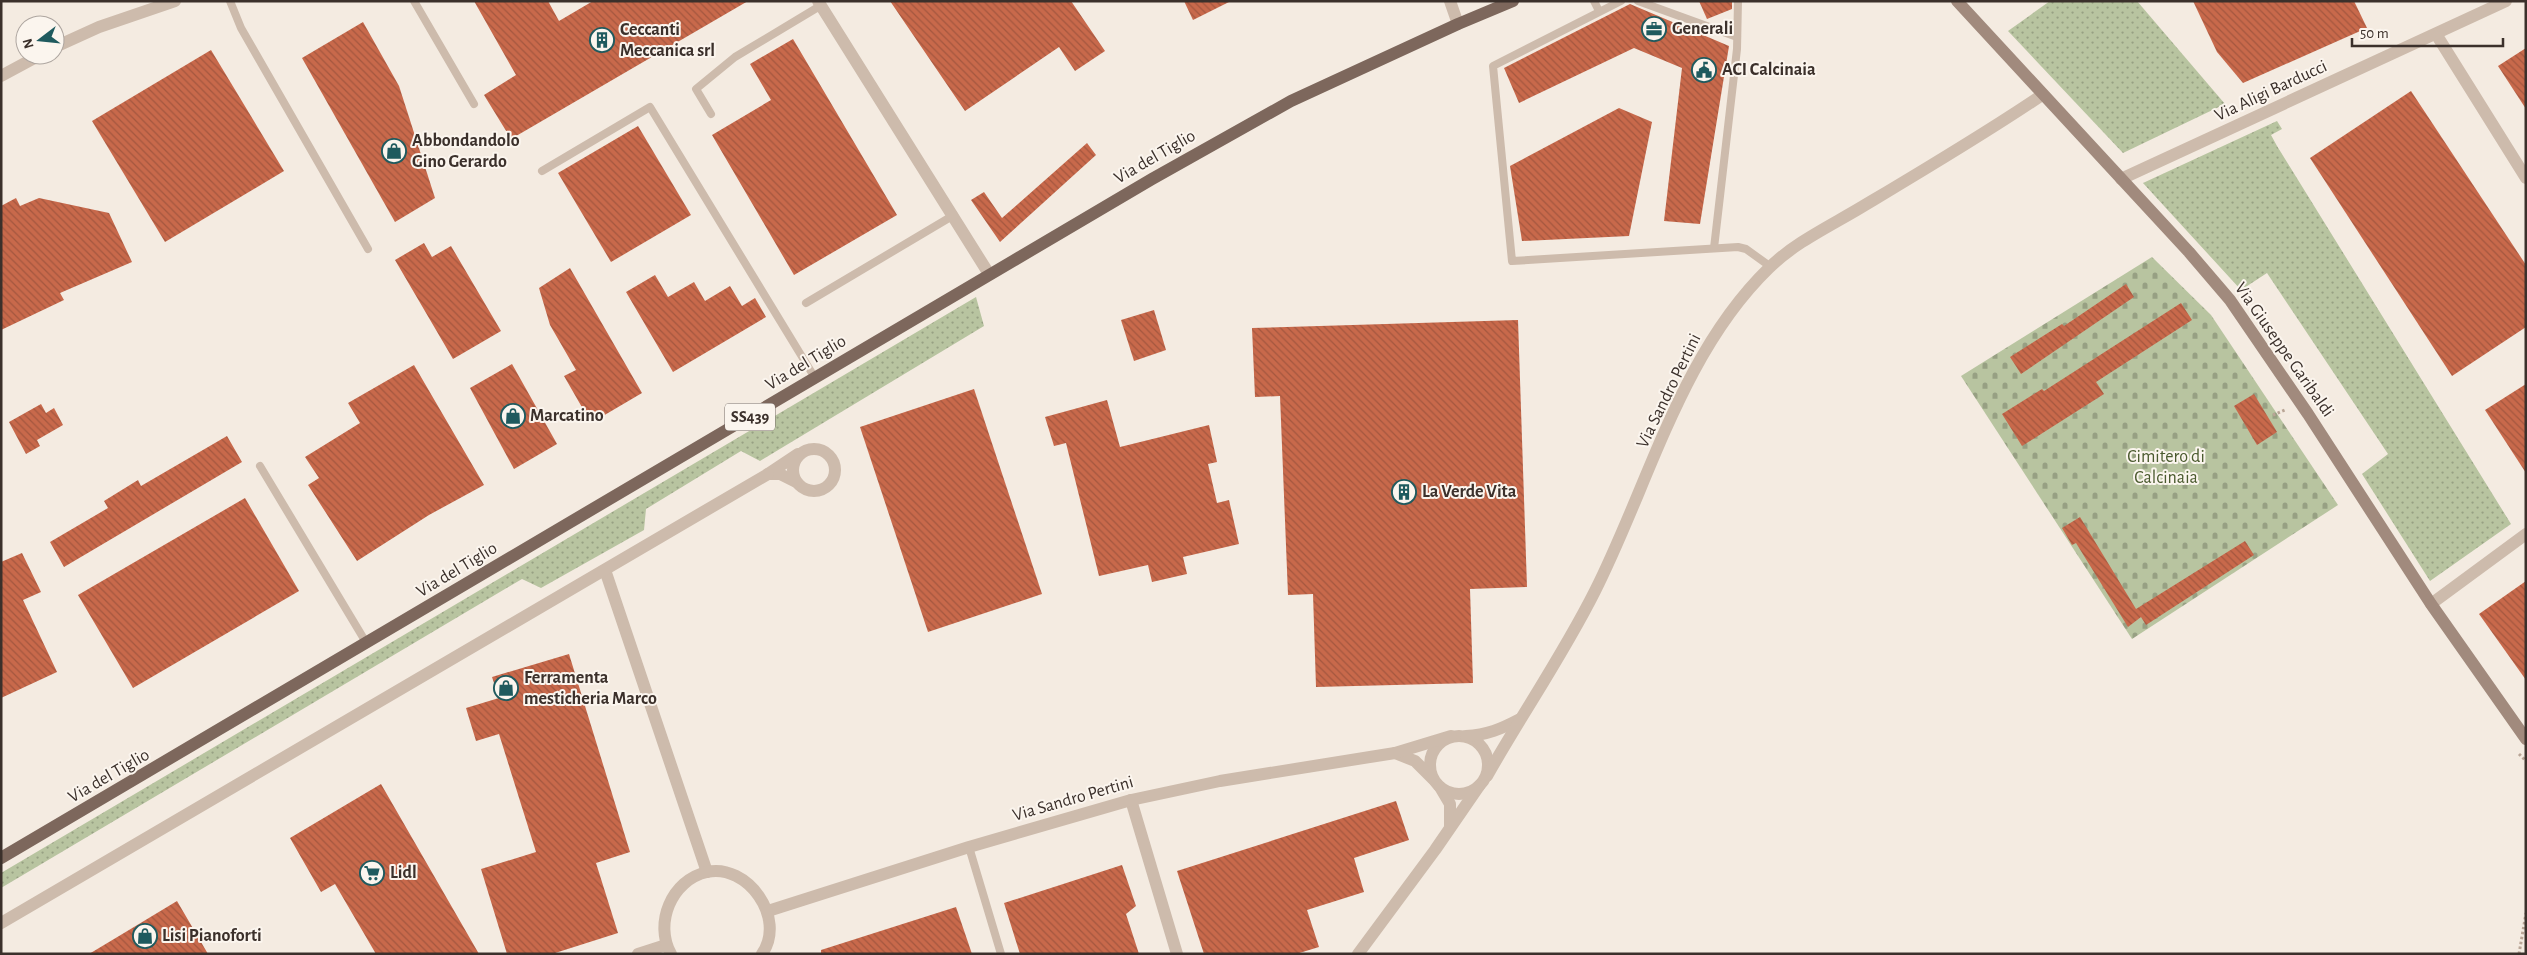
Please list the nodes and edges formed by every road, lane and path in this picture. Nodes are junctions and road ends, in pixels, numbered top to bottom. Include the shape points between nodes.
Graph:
1 (176, 1) edge
2 (230, 1) edge
3 (414, 1) edge
4 (1450, 1) edge
5 (1513, 1) edge
6 (1594, 1) edge
7 (1621, 1) edge
8 (1638, 1) edge
9 (1738, 1) edge
10 (1951, 1) edge
11 (1957, 1) edge
12 (2506, 1) edge
13 (819, 3) edge
14 (1599, 11) junction
15 (1968, 16) junction
16 (1458, 24) junction
17 (2436, 34) junction
18 (1737, 38) junction
19 (65, 42) edge
20 (21, 65) edge
21 (1, 76) edge
22 (2042, 95) junction
23 (474, 104) dead end
24 (711, 114) dead end
25 (542, 171) dead end
26 (2526, 178) edge
27 (2121, 179) junction
28 (954, 215) junction
29 (1714, 248) junction
30 (368, 249) dead end
31 (1770, 266) junction
32 (990, 274) junction
33 (806, 303) dead end
34 (816, 378) junction
35 (800, 453) junction
36 (260, 466) dead end
37 (768, 474) junction
38 (796, 482) junction
39 (2526, 534) edge
40 (605, 570) junction
41 (2431, 604) junction
42 (367, 644) junction
43 (1520, 718) junction
44 (1451, 736) junction
45 (1466, 736) junction
46 (2526, 739) edge
47 (1395, 753) junction
48 (1483, 781) junction
49 (1437, 783) junction
50 (1131, 800) junction
51 (1449, 829) junction
52 (969, 847) junction
53 (1, 858) edge
54 (707, 872) junction
55 (768, 911) junction
56 (2526, 913) edge
57 (1, 923) edge
58 (669, 949) edge
59 (638, 954) edge
60 (762, 954) edge
61 (1001, 954) edge
62 (1177, 954) edge
63 (1358, 954) edge
64 (2519, 954) edge

1 - 19 street via 99,27
2 - 30 lane via 241,28
3 - 23 lane
4 - 16 street
5 - 16 main road, Via del Tiglio / SS439
6 - 14 lane
7 - 14 lane
8 - 18 lane
9 - 18 lane
10 - 15 street
11 - 15 street
12 - 17 street, Via Aligi Barducci
13 - 24 lane via 735,57 696,89
13 - 28 street
14 - 29 lane via 1493,66 1512,261
15 - 22 street, Via Giuseppe Garibaldi
16 - 32 main road, Via del Tiglio / SS439 via 1291,101
17 - 26 street
17 - 27 street, Via Aligi Barducci
18 - 29 lane
20 - 21 street
22 - 27 street, Via Giuseppe Garibaldi
22 - 31 street, Via Sandro Pertini
25 - 34 lane via 650,107
27 - 41 street, Via Giuseppe Garibaldi via 2230,300
28 - 32 street
28 - 33 lane
29 - 31 lane via 1746,249
31 - 43 street, Via Sandro Pertini via 1741,298 1700,360 1680,398 1596,590 1563,652
32 - 34 main road, Via del Tiglio / SS439
34 - 42 main road, Via del Tiglio / SS439
35 - 37 street
35 - 38 street via 793,468
35 - 38 street via 815,448 826,451 832,458 835,474 832,482 817,491 803,488
36 - 42 lane
37 - 38 street via 780,474
37 - 40 street
39 - 41 street
40 - 54 street
40 - 57 street
41 - 46 street, Via Giuseppe Garibaldi
42 - 53 main road, Via del Tiglio / SS439
43 - 45 street, Via Sandro Pertini via 1498,731
43 - 48 street, Via Sandro Pertini
44 - 45 street
44 - 47 street, Via Sandro Pertini
44 - 49 street via 1441,742 1432,755 1431,771
45 - 48 street via 1486,751 1488,759
47 - 49 street via 1415,761
47 - 50 street, Via Sandro Pertini via 1220,781
48 - 49 street via 1470,792 1459,794 1448,792
48 - 51 street, Via Sandro Pertini
49 - 51 street via 1450,804
50 - 52 street, Via Sandro Pertini
50 - 62 street
51 - 63 street, Via Sandro Pertini
52 - 55 street, Via Sandro Pertini
52 - 61 lane
54 - 55 street via 738,878 758,893
54 - 58 street via 685,883 668,904 663,928
55 - 60 street via 770,926
56 - 64 path
58 - 59 street

